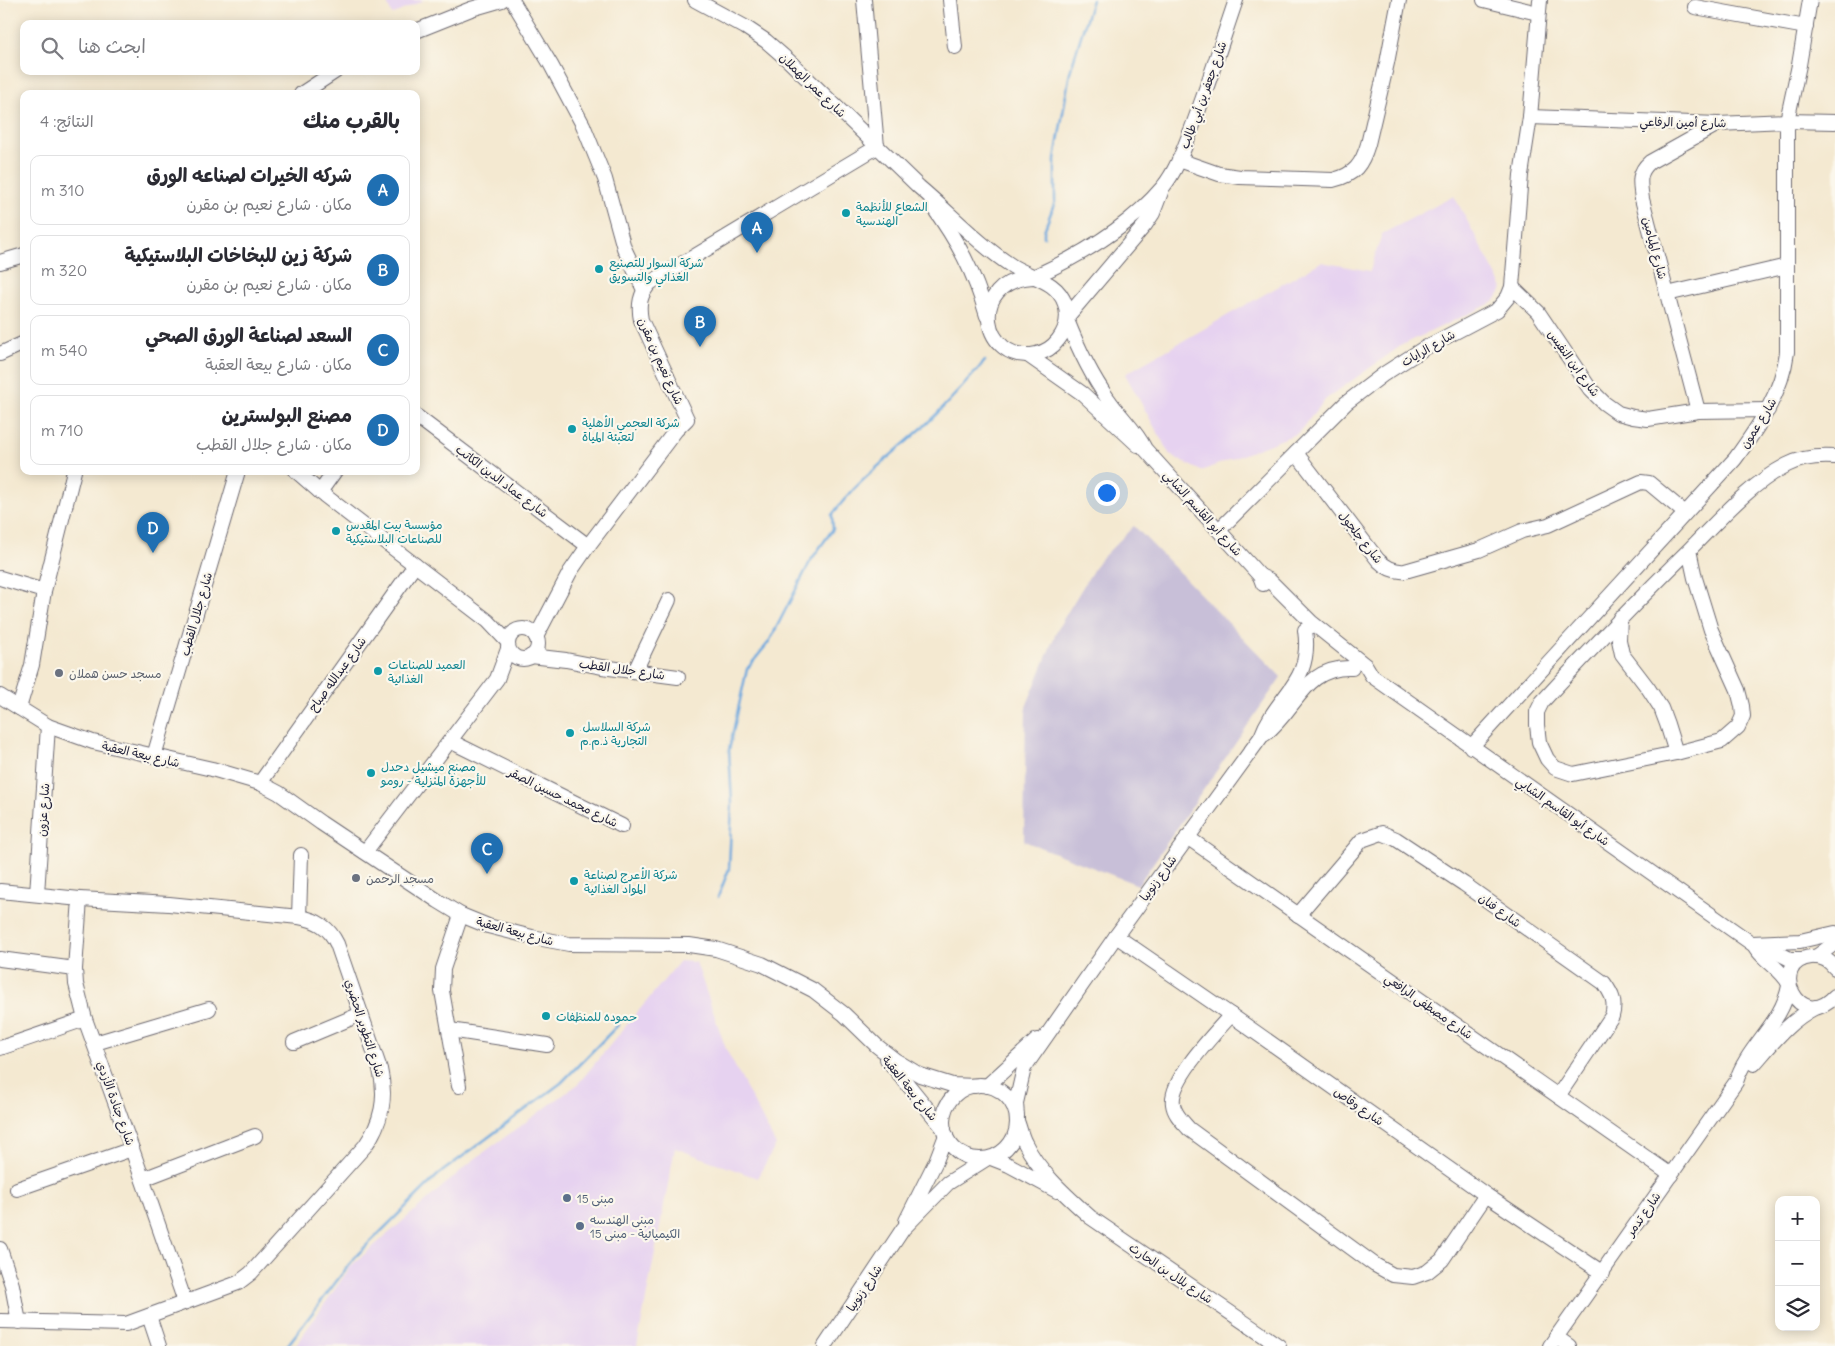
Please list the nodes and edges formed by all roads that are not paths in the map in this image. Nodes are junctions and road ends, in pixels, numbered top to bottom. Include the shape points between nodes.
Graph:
1 (502, 0) edge
2 (512, 0) edge
3 (695, 0) edge
4 (864, 0) edge
5 (950, 0) edge
6 (1236, 0) edge
7 (1399, 0) edge
8 (1484, 0) edge
9 (1810, 0) edge
10 (1539, 7) edge
11 (1695, 8) dead end
12 (1806, 27) junction
13 (420, 29) edge
14 (955, 48) dead end
15 (330, 75) edge
16 (307, 90) edge
17 (1530, 117) junction
18 (1786, 122) junction
19 (1835, 122) edge
20 (1718, 124) junction
21 (877, 147) junction
22 (1179, 160) junction
23 (1163, 186) junction
24 (919, 187) junction
25 (20, 256) edge
26 (0, 262) edge
27 (1787, 266) junction
28 (1033, 277) junction
29 (1512, 287) junction
30 (644, 290) junction
31 (1667, 294) junction
32 (1067, 319) junction
33 (989, 321) junction
34 (20, 345) edge
35 (0, 354) edge
36 (1029, 356) junction
37 (1768, 410) junction
38 (1698, 411) junction
39 (420, 419) edge
40 (1145, 449) junction
41 (1296, 452) junction
42 (1835, 457) edge
43 (73, 475) edge
44 (237, 475) edge
45 (301, 475) edge
46 (331, 475) edge
47 (320, 492) junction
48 (1686, 513) junction
49 (1219, 530) junction
50 (588, 546) junction
51 (1689, 550) junction
52 (415, 565) junction
53 (1260, 576) junction
54 (0, 578) edge
55 (44, 591) junction
56 (669, 600) dead end
57 (554, 601) junction
58 (1620, 618) junction
59 (1305, 630) junction
60 (514, 638) junction
61 (532, 649) junction
62 (1352, 668) junction
63 (634, 671) junction
64 (1372, 676) junction
65 (678, 677) dead end
66 (497, 679) junction
67 (0, 696) edge
68 (19, 708) junction
69 (48, 726) junction
70 (1261, 737) junction
71 (450, 741) junction
72 (1471, 747) junction
73 (1676, 753) junction
74 (154, 756) junction
75 (260, 783) junction
76 (622, 826) dead end
77 (1187, 838) junction
78 (365, 852) junction
79 (301, 855) dead end
80 (0, 890) edge
81 (37, 894) junction
82 (80, 899) junction
83 (461, 915) junction
84 (1298, 915) junction
85 (299, 917) junction
86 (1835, 933) edge
87 (1116, 936) junction
88 (1835, 943) edge
89 (1753, 944) junction
90 (1816, 956) junction
91 (1802, 959) junction
92 (0, 960) edge
93 (1835, 968) edge
94 (75, 970) junction
95 (1789, 985) junction
96 (1835, 996) edge
97 (1816, 1007) junction
98 (209, 1009) dead end
99 (361, 1014) junction
100 (1231, 1015) junction
101 (85, 1019) junction
102 (1057, 1020) junction
103 (450, 1030) junction
104 (294, 1042) dead end
105 (95, 1044) junction
106 (547, 1046) dead end
107 (877, 1046) junction
108 (0, 1048) edge
109 (1736, 1082) junction
110 (459, 1086) dead end
111 (981, 1086) junction
112 (1558, 1096) junction
113 (1017, 1118) junction
114 (945, 1132) junction
115 (255, 1136) dead end
116 (132, 1149) junction
117 (988, 1158) junction
118 (1035, 1159) junction
119 (1019, 1170) junction
120 (1671, 1175) junction
121 (143, 1179) junction
122 (17, 1189) dead end
123 (1066, 1196) junction
124 (1486, 1196) junction
125 (903, 1229) junction
126 (0, 1249) edge
127 (1603, 1273) junction
128 (184, 1302) junction
129 (149, 1316) junction
130 (0, 1321) edge
131 (19, 1322) junction
132 (1553, 1342) edge
133 (159, 1346) edge
134 (825, 1346) edge
135 (1279, 1346) edge
136 (1568, 1346) edge

1 - 13 street
2 - 30 street via 583,125 605,179 624,248
3 - 21 street, شارع عمر الهملان via 766,41
4 - 21 street
5 - 14 street
6 - 22 street, شارع جعفر بن أبي طالب
7 - 22 street via 1368,144 1356,170 1333,180 1255,178 1219,174
8 - 10 street
9 - 12 street, شارع عمون
10 - 17 street, شارع الرايات
11 - 12 street
12 - 18 street, شارع عمون
15 - 16 street
17 - 20 street, شارع أمين الرفاعي
17 - 29 street, شارع الرايات via 1521,175
18 - 19 street, شارع أمين الرفاعي
18 - 20 street, شارع أمين الرفاعي
18 - 27 street, شارع عمون
20 - 31 street, شارع الميامين via 1643,168 1640,179 1642,200
21 - 24 street, شارع عمر الهملان
21 - 30 street via 650,283
22 - 23 street, شارع جعفر بن أبي طالب
23 - 28 street, شارع جعفر بن أبي طالب via 1102,239
23 - 32 street, شارع جعفر بن أبي طالب via 1159,201 1145,225
24 - 28 street, شارع عمر الهملان via 995,254
24 - 33 street, شارع عمر الهملان via 963,253
25 - 26 street
27 - 31 street
27 - 37 street, شارع عمون via 1786,365
28 - 32 street via 1051,284 1058,291
28 - 33 street via 1019,278 1006,284 990,307
29 - 38 street, شارع ابن النفيس via 1538,312 1590,389 1618,413 1648,419
29 - 41 street, شارع الرايات via 1497,310 1423,349 1384,374 1346,403
30 - 50 street, شارع نعيم بن مقرن via 639,310 641,320 687,419
31 - 38 street, شارع الميامين
32 - 36 street via 1063,334 1055,345
32 - 40 street, شارع أبو القاسم الشابي via 1096,382
33 - 36 street via 995,337 1006,350
34 - 35 street
36 - 40 street, شارع أبو القاسم الشابي via 1083,394 1131,441
37 - 38 street, شارع ابن النفيس
37 - 48 street, شارع عمون via 1735,459
39 - 50 street, شارع عماد الدين الكاتب
40 - 49 street, شارع أبو القاسم الشابي
41 - 48 street, شارع جلجول via 1378,560 1390,570 1405,571 1480,550 1522,531 1548,525 1641,482 1648,482
41 - 49 street, شارع الرايات
42 - 51 street via 1804,459 1773,472
43 - 55 street
44 - 74 street, شارع جلال القطب
45 - 47 street
46 - 47 street
47 - 52 street
48 - 72 street, شارع عمون
49 - 53 street, شارع أبو القاسم الشابي
50 - 57 street, شارع نعيم بن مقرن
51 - 58 street
51 - 73 street via 1694,578 1711,630 1738,690 1743,716 1738,727 1722,741
52 - 60 street
52 - 75 street, شارع عبدالله صباح
53 - 59 street, شارع أبو القاسم الشابي via 1266,588
53 - 64 street, شارع أبو القاسم الشابي via 1270,580 1311,622 1366,666
54 - 55 street
55 - 68 street via 32,665
56 - 63 street
57 - 60 street, شارع نعيم بن مقرن
57 - 61 street, شارع نعيم بن مقرن
58 - 73 street via 1622,654 1660,708
58 - 73 street via 1542,702 1537,712 1539,742 1555,768 1573,774
59 - 62 street, شارع أبو القاسم الشابي
59 - 70 street, شارع زنوبيا via 1307,650 1302,671 1269,719
60 - 61 street via 532,632
60 - 61 street via 514,656
60 - 66 street, شارع نعيم بن مقرن
61 - 63 street, شارع جلال القطب via 589,665
61 - 66 street, شارع نعيم بن مقرن
62 - 64 street, شارع أبو القاسم الشابي via 1366,677
62 - 70 street, شارع زنوبيا via 1332,669 1314,679 1279,722
63 - 65 street, شارع جلال القطب
64 - 72 street, شارع أبو القاسم الشابي
66 - 71 street, شارع نعيم بن مقرن
67 - 68 street, شارع بيعة العقبة
68 - 69 street, شارع بيعة العقبة
69 - 74 street, شارع بيعة العقبة via 93,742
69 - 81 street, شارع عزون
70 - 77 street, شارع زنوبيا
71 - 76 street, شارع محمد حسين الصقر
71 - 78 street, شارع نعيم بن مقرن
72 - 89 street, شارع أبو القاسم الشابي
74 - 75 street, شارع بيعة العقبة
75 - 78 street, شارع بيعة العقبة
77 - 84 street, شارع مصطفى الرافعي
77 - 87 street, شارع زنوبيا
78 - 83 street, شارع بيعة العقبة
79 - 85 street
80 - 81 street, شارع التطوير الحضري
81 - 82 street, شارع التطوير الحضري
82 - 85 street, شارع التطوير الحضري
82 - 94 street, شارع جنادة الأزدي
83 - 103 street via 443,969 442,991
83 - 107 street, شارع بيعة العقبة via 488,926 552,941 591,945 689,945 740,955 813,990
84 - 112 street, شارع مصطفى الرافعي
84 - 112 street, شارع فنان via 1362,840 1382,833 1464,884 1604,983 1611,993 1615,1008 1612,1016
85 - 99 street, شارع التطوير الحضري via 319,922 333,936
86 - 89 street via 1800,941
87 - 100 street, شارع وقاص
87 - 102 street, شارع زنوبيا
88 - 90 street
89 - 91 street, شارع أبو القاسم الشابي via 1790,959
89 - 95 street, شارع أبو القاسم الشابي via 1781,972
90 - 91 street
90 - 93 street
91 - 95 street, شارع تدمر via 1792,970
92 - 94 street
94 - 101 street, شارع جنادة الأزدي
95 - 97 street, شارع أبو القاسم الشابي via 1796,999 1809,1007
95 - 109 street, شارع تدمر via 1780,1012 1744,1064
96 - 97 street, شارع تدمر via 1830,1002
97 - 109 street, شارع تدمر via 1786,1027
98 - 105 street
99 - 104 street
99 - 128 street, شارع التطوير الحضري via 384,1082 382,1109 373,1135 248,1277
100 - 124 street, شارع وقاص
100 - 124 street via 1180,1078 1174,1090 1173,1103 1177,1114 1189,1129 1375,1265 1393,1275 1413,1277 1427,1272 1442,1260
101 - 105 street, شارع جنادة الأزدي
101 - 108 street
102 - 111 street, شارع زنوبيا
102 - 113 street, شارع زنوبيا via 1024,1068 1016,1103
103 - 106 street
103 - 110 street
105 - 116 street, شارع جنادة الأزدي
107 - 111 street, شارع بيعة العقبة via 920,1074 952,1085
107 - 114 street, شارع بيعة العقبة
109 - 120 street, شارع تدمر
111 - 113 street via 1007,1096
111 - 114 street via 964,1089 954,1096 947,1106
112 - 120 street, شارع مصطفى الرافعي
113 - 117 street via 1016,1130 1008,1147
113 - 118 street, شارع بلال بن الحارث via 1024,1143
114 - 117 street via 957,1152 976,1159
114 - 125 street, شارع زنوبيا via 936,1161
115 - 121 street
116 - 121 street, شارع جنادة الأزدي
116 - 122 street
117 - 119 street, شارع بلال بن الحارث
117 - 125 street, شارع زنوبيا via 948,1183
118 - 119 street
118 - 123 street, شارع بلال بن الحارث
119 - 123 street, شارع بلال بن الحارث
120 - 127 street, شارع تدمر
121 - 128 street, شارع جنادة الأزدي
123 - 135 street, شارع بلال بن الحارث via 1106,1229
124 - 127 street, شارع وقاص
125 - 134 street, شارع زنوبيا
126 - 131 street
127 - 132 street, شارع تدمر
128 - 129 street, شارع التطوير الحضري
129 - 131 street, شارع التطوير الحضري via 126,1324
129 - 133 street
130 - 131 street, شارع التطوير الحضري
132 - 136 street

